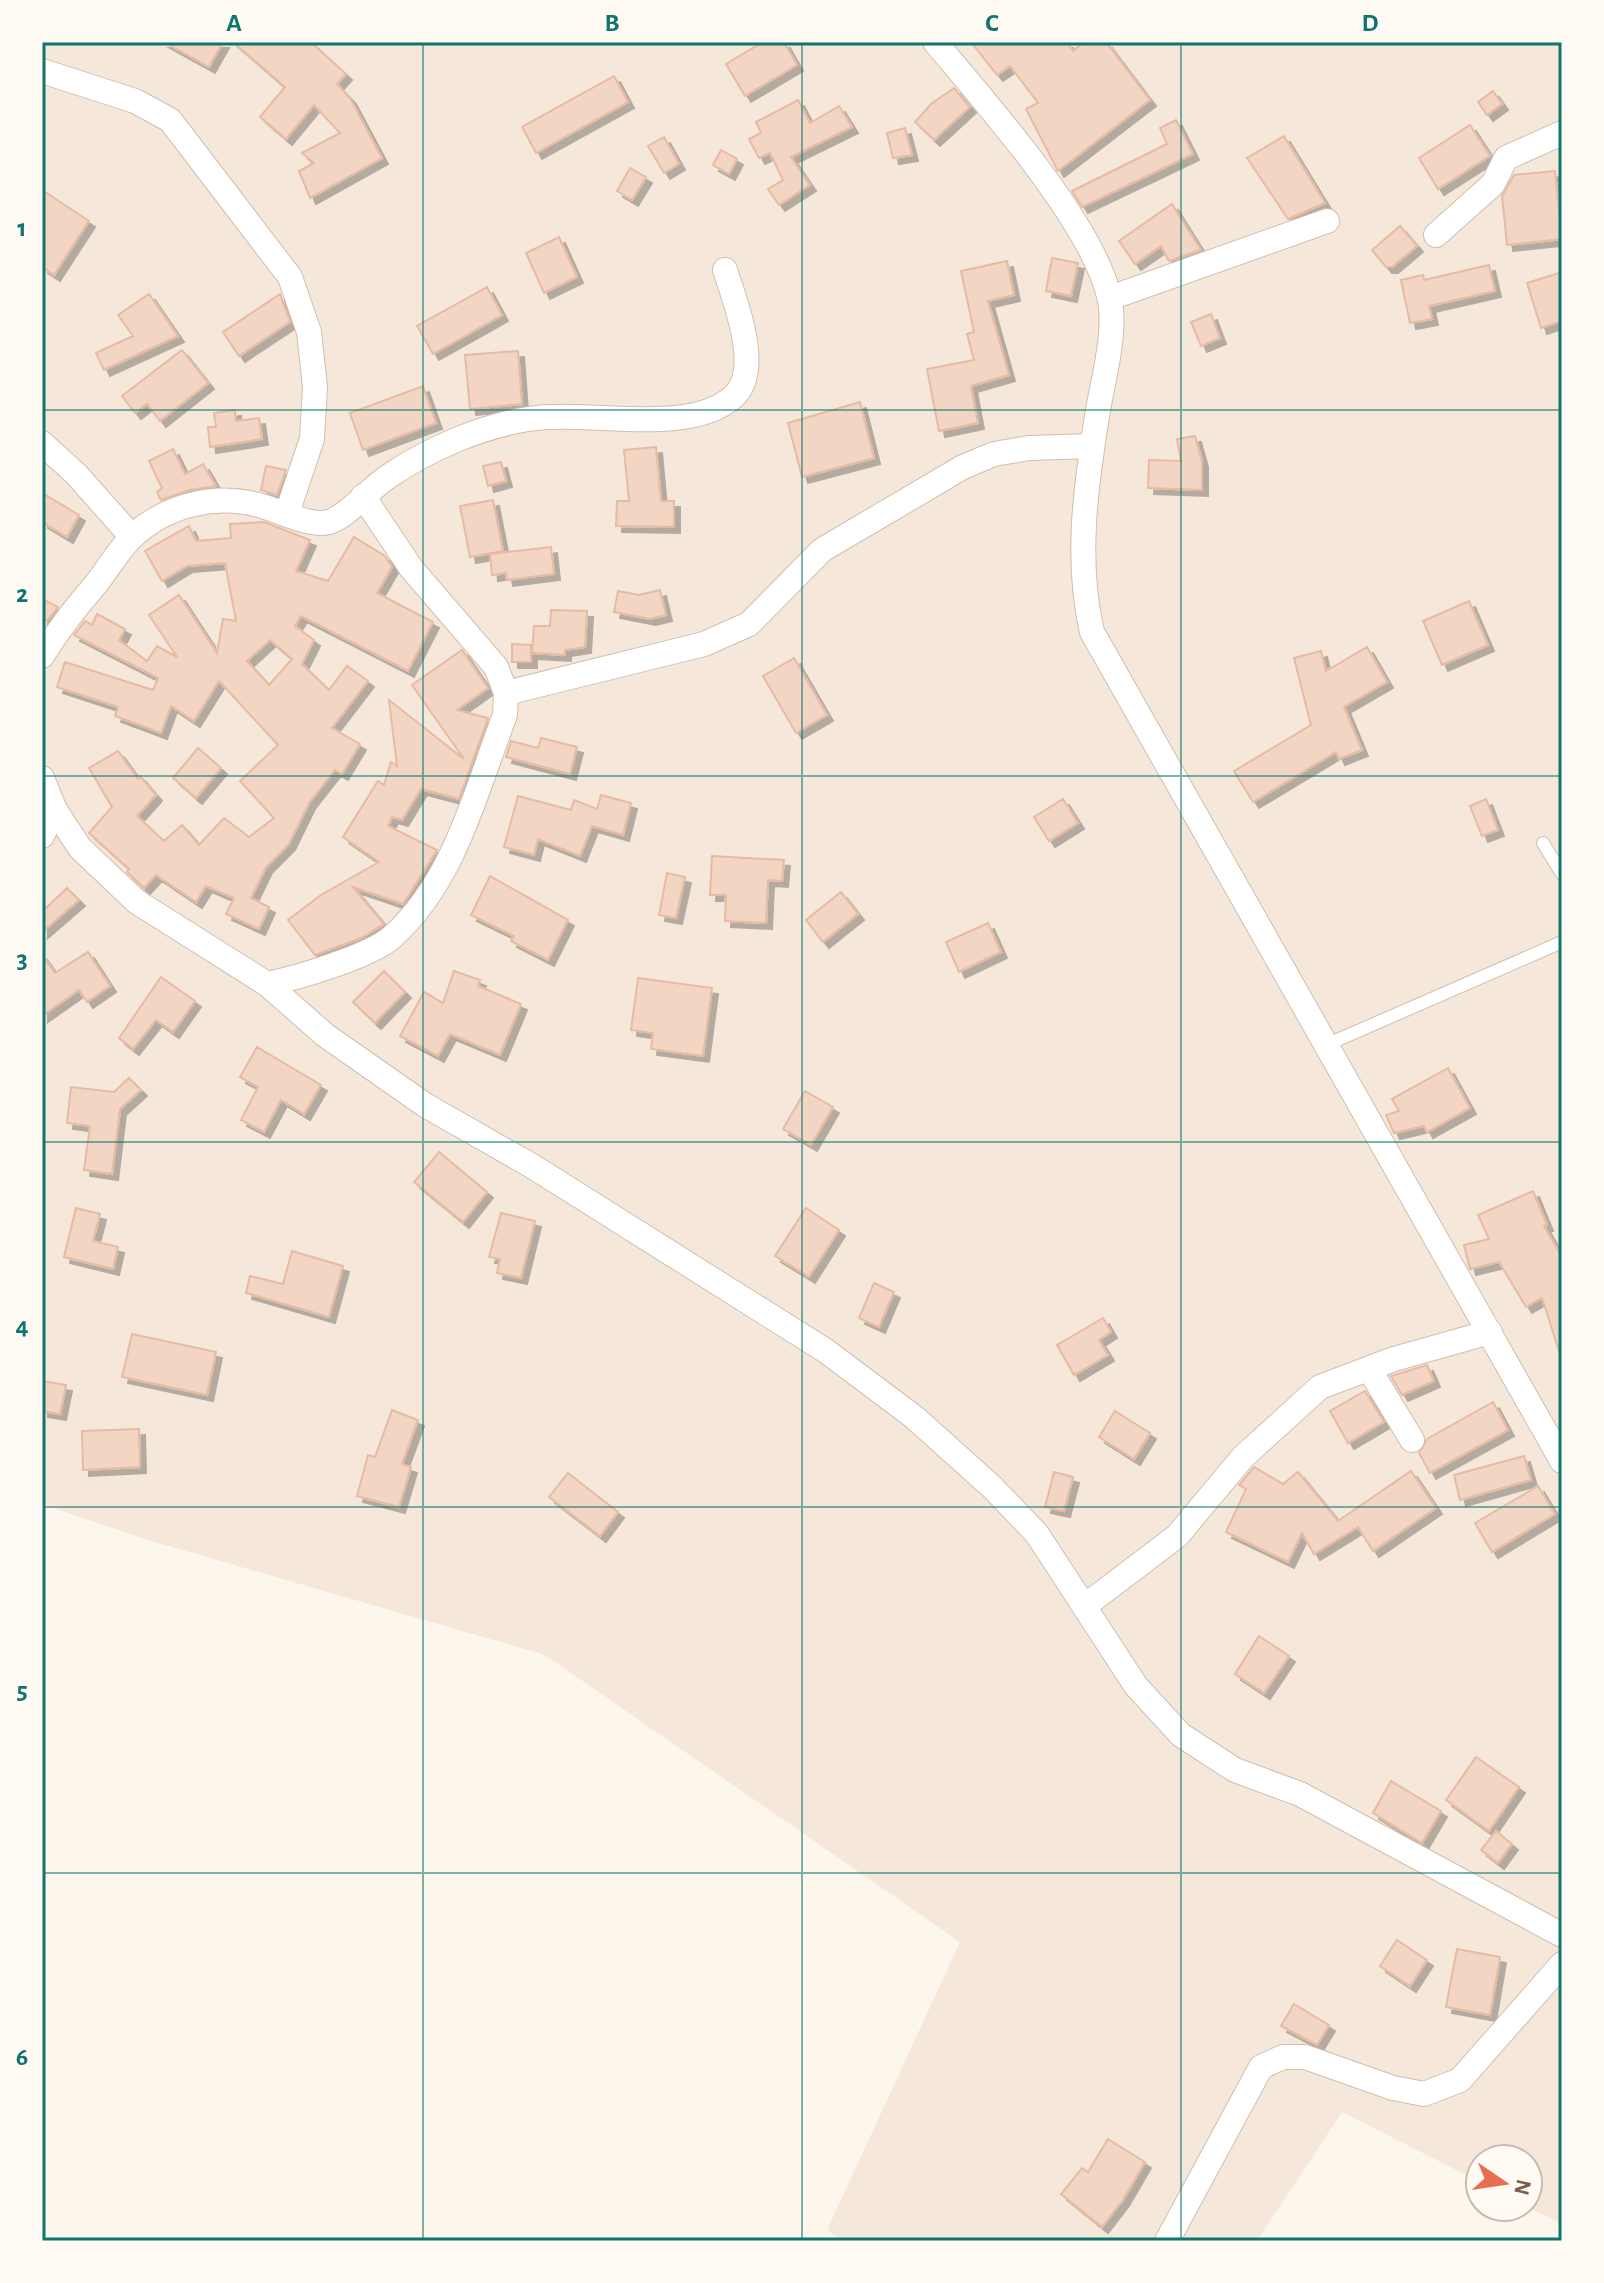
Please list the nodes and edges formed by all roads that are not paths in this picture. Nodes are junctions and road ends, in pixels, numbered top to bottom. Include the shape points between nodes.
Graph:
1 (935, 42) edge
2 (42, 71) edge
3 (1562, 133) edge
4 (1327, 221) dead end
5 (1436, 235) dead end
6 (725, 270) dead end
7 (1110, 298) junction
8 (42, 443) edge
9 (1092, 446) junction
10 (363, 496) junction
11 (287, 513) junction
12 (132, 537) junction
13 (42, 656) edge
14 (506, 693) junction
15 (42, 778) edge
16 (55, 810) junction
17 (42, 836) edge
18 (1543, 843) dead end
19 (1562, 874) edge
20 (1562, 942) edge
21 (267, 984) junction
22 (1326, 1045) junction
23 (1490, 1332) junction
24 (1369, 1369) junction
25 (1412, 1440) dead end
26 (1562, 1461) edge
27 (1086, 1605) junction
28 (1562, 1935) edge
29 (1562, 1964) edge
30 (1167, 2241) edge

1 - 7 street via 1006,126 1064,209
2 - 11 street via 135,101 170,120 290,277 309,332 315,387 312,439
3 - 5 street via 1506,158 1493,184
4 - 7 street
6 - 10 street via 745,328 745,372 736,396 703,415 526,419 454,440
7 - 9 street via 1109,343
8 - 12 street
9 - 14 street via 1029,448 963,467 822,550 749,624 704,644
9 - 22 street via 1082,579 1092,632
10 - 11 street via 331,521 318,523
10 - 14 street via 411,568 496,667
11 - 12 street via 216,498 187,505
12 - 13 street
14 - 21 street via 505,715 440,880 391,938 308,976
15 - 16 street
16 - 17 street
16 - 21 street via 80,848 137,902
18 - 19 lane
20 - 22 lane
21 - 27 street via 325,1035 425,1105 826,1351 901,1407 1037,1534
22 - 23 street
23 - 24 street
23 - 26 street
24 - 25 street
24 - 27 street via 1320,1387 1243,1457 1177,1536
27 - 28 street via 1136,1686 1181,1735 1235,1770 1300,1794
29 - 30 street via 1460,2080 1424,2094 1305,2057 1283,2057 1261,2067

